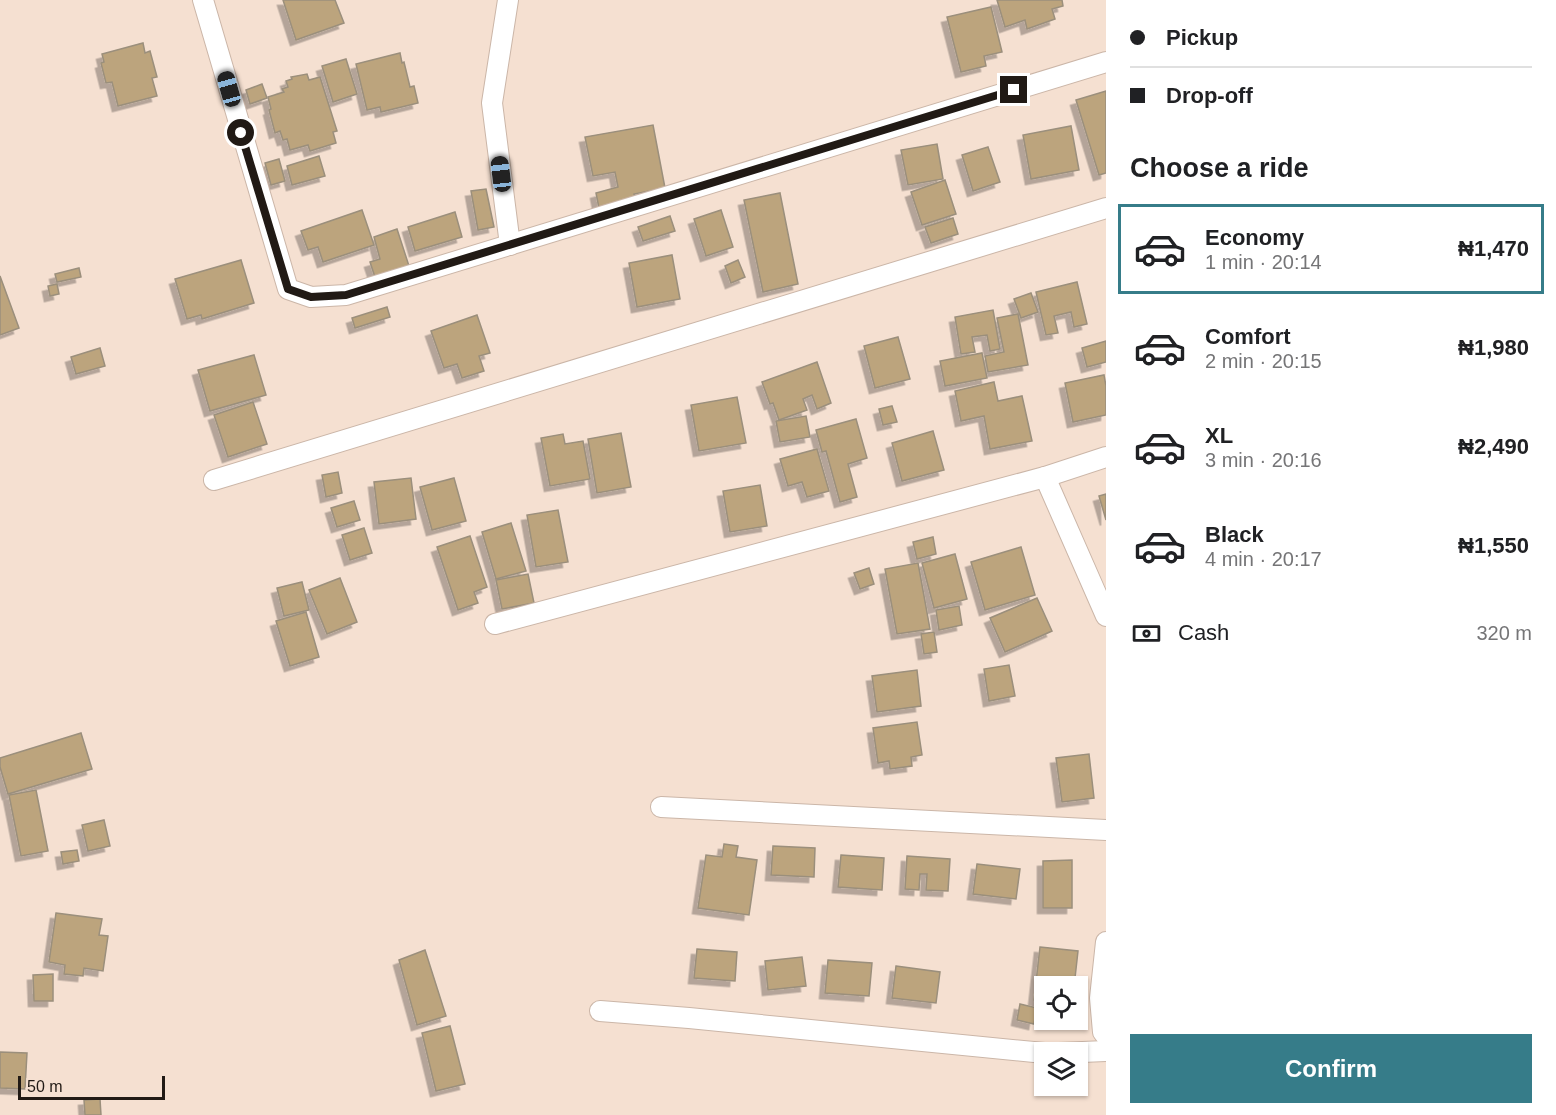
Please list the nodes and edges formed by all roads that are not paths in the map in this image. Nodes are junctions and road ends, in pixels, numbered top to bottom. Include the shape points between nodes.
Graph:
1 (203, 0) edge
2 (508, 0) edge
3 (1106, 62) edge
4 (1106, 208) edge
5 (510, 245) junction
6 (1106, 457) edge
7 (1045, 477) junction
8 (214, 480) dead end
9 (1106, 616) edge
10 (495, 624) dead end
11 (661, 807) dead end
12 (1106, 830) edge
13 (1106, 942) edge
14 (600, 1011) dead end
15 (1106, 1036) edge
16 (1106, 1051) edge
17 (1034, 1052) edge
18 (1088, 1052) edge

1 - 5 street via 288,289 311,297 346,295
2 - 5 street via 492,103
3 - 5 street
4 - 8 street
6 - 7 street
7 - 9 street
7 - 10 street
11 - 12 street
13 - 15 street via 1100,998
14 - 17 street
16 - 18 street

